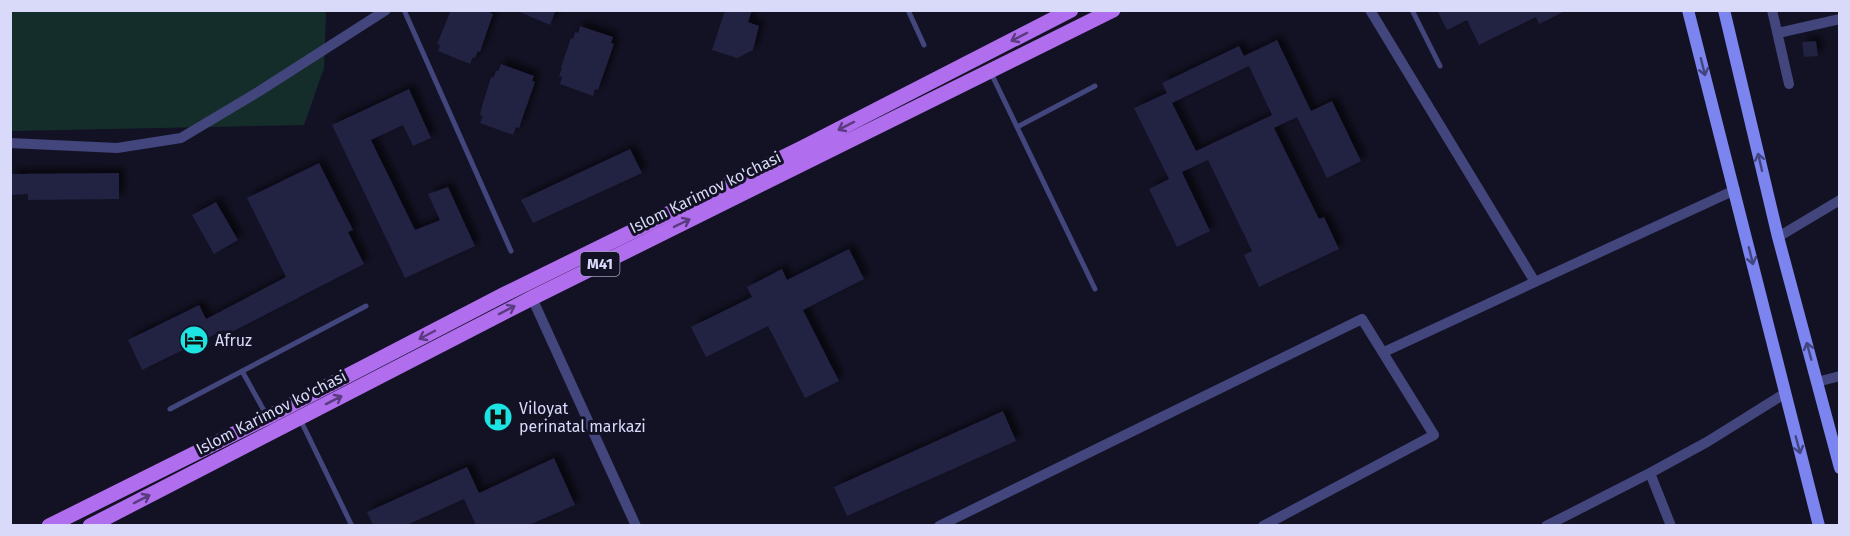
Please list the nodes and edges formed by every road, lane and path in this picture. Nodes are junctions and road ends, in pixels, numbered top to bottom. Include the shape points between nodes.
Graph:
1 (386, 10) edge
2 (404, 10) edge
3 (908, 10) edge
4 (1071, 10) edge
5 (1113, 10) edge
6 (1370, 10) edge
7 (1412, 10) edge
8 (1688, 10) edge
9 (1724, 10) edge
10 (1772, 10) edge
11 (1839, 19) edge
12 (1778, 33) junction
13 (924, 45) dead end
14 (1440, 66) dead end
15 (990, 71) junction
16 (1789, 84) dead end
17 (1095, 86) dead end
18 (1017, 127) junction
19 (10, 143) edge
20 (1735, 190) junction
21 (1839, 200) edge
22 (1778, 237) junction
23 (511, 251) dead end
24 (1535, 282) junction
25 (1095, 289) dead end
26 (532, 298) junction
27 (366, 306) dead end
28 (1384, 352) junction
29 (242, 371) junction
30 (1839, 375) edge
31 (1817, 382) junction
32 (1784, 394) junction
33 (170, 409) dead end
34 (268, 417) junction
35 (299, 418) junction
36 (1839, 468) edge
37 (1650, 473) junction
38 (100, 523) edge
39 (49, 525) edge
40 (352, 525) edge
41 (636, 525) edge
42 (939, 525) edge
43 (1263, 525) edge
44 (1546, 525) edge
45 (1671, 525) edge
46 (1819, 525) edge

1 - 19 street via 181,138 117,148
2 - 23 lane
3 - 13 lane
4 -> 34 main road, Islom Karimov ko'chasi / M41
5 - 15 main road, Islom Karimov ko'chasi / M41
6 - 24 street
7 - 14 lane
8 -> 20 street
22 -> 9 street
10 - 12 street
11 - 12 street
12 - 16 street
15 - 18 lane
26 -> 15 main road, Islom Karimov ko'chasi / M41
17 - 18 lane
18 - 25 lane
20 - 24 street
20 -> 32 street
21 - 22 street
31 -> 22 street
24 - 28 street
35 -> 26 main road, Islom Karimov ko'chasi / M41
26 - 41 street
27 - 29 lane
28 - 42 street via 1362,319
28 - 43 street via 1434,435
29 - 33 lane
29 - 34 lane
30 - 31 street
31 - 36 street
32 - 37 street
32 -> 46 street
34 - 39 main road, Islom Karimov ko'chasi / M41
38 -> 35 main road, Islom Karimov ko'chasi / M41
35 - 40 lane
37 - 44 street
37 - 45 street

